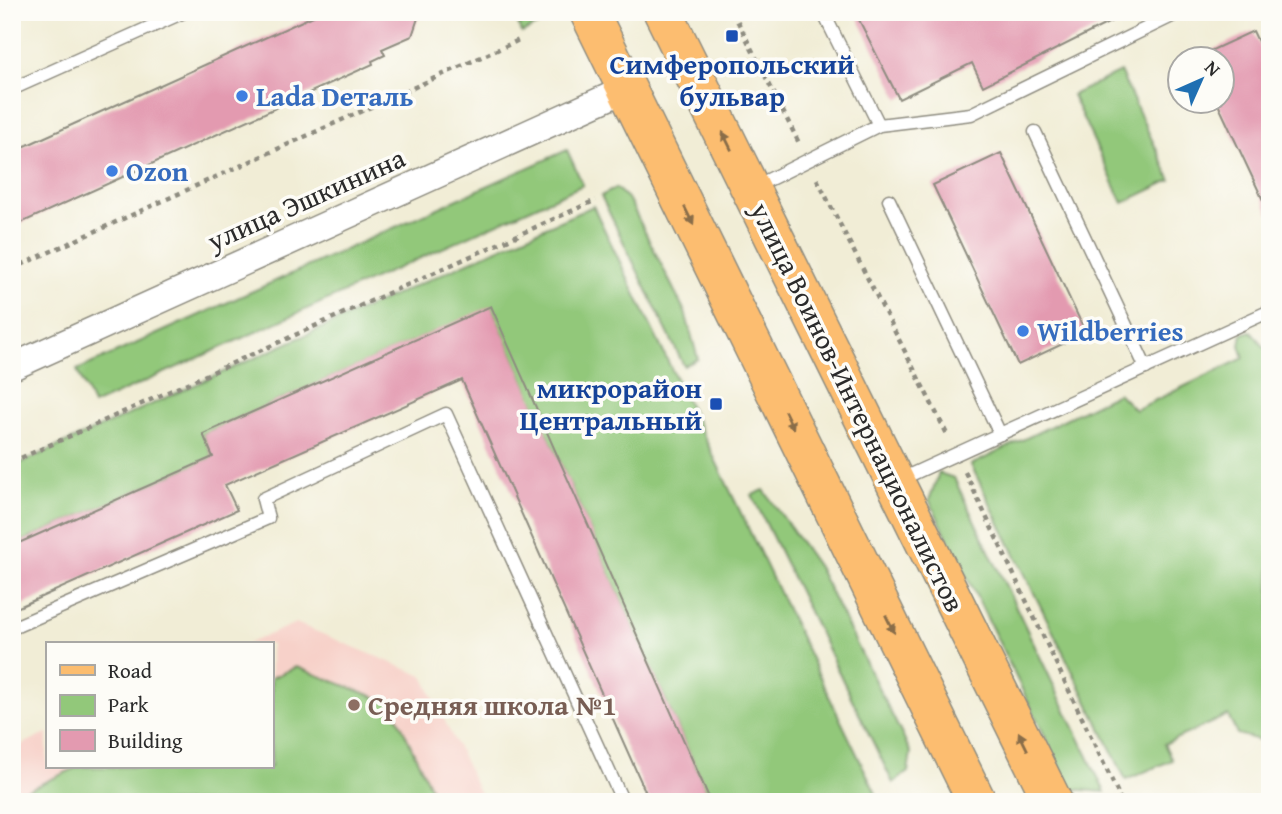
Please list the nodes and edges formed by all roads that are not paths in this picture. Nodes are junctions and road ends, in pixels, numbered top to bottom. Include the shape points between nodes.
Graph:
1 (184, 12) edge
2 (589, 12) edge
3 (663, 12) edge
4 (823, 12) edge
5 (1180, 12) edge
6 (12, 89) edge
7 (626, 89) junction
8 (879, 125) junction
9 (1035, 132) dead end
10 (750, 189) junction
11 (889, 200) dead end
12 (1270, 312) edge
13 (12, 367) edge
14 (1146, 368) junction
15 (1000, 434) junction
16 (895, 482) junction
17 (12, 628) edge
18 (623, 802) edge
19 (977, 802) edge
20 (1053, 802) edge

1 - 6 lane
2 - 7 main road
10 -> 3 main road, улица Воинов-Интернационалистов
4 - 8 lane
5 - 8 lane via 971,114
7 - 13 street, улица Эшкинина
7 -> 19 main road
8 - 10 lane
9 - 14 lane
10 - 16 main road, улица Воинов-Интернационалистов
11 - 15 lane
12 - 14 lane
14 - 15 lane
15 - 16 lane
20 -> 16 main road, улица Воинов-Интернационалистов
17 - 18 lane via 268,517 263,499 446,414

